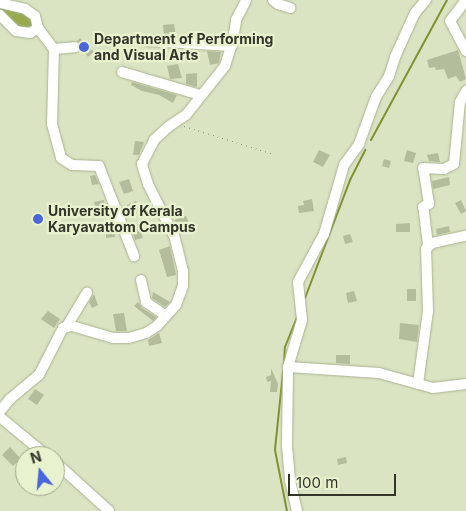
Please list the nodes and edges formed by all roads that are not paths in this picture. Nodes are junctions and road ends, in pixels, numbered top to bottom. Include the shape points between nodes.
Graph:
1 (246, 0) edge
2 (273, 0) edge
3 (426, 0) edge
4 (465, 1) edge
5 (0, 3) edge
6 (290, 8) dead end
7 (0, 14) edge
8 (38, 28) junction
9 (148, 40) dead end
10 (232, 46) junction
11 (75, 47) dead end
12 (54, 49) junction
13 (466, 51) edge
14 (122, 72) dead end
15 (466, 91) edge
16 (200, 94) junction
17 (466, 236) edge
18 (428, 245) junction
19 (134, 256) dead end
20 (141, 280) dead end
21 (87, 293) dead end
22 (166, 316) junction
23 (67, 326) junction
24 (288, 367) junction
25 (418, 384) junction
26 (466, 384) edge
27 (0, 411) edge
28 (0, 417) edge
29 (35, 446) edge
30 (65, 471) edge
31 (108, 511) edge
32 (298, 511) edge

1 - 10 street via 236,20
2 - 6 street
3 - 24 street via 415,13 389,76 376,97 359,144 344,164 324,234 298,282 302,320
4 - 13 street via 450,21
5 - 8 street via 25,9 35,16
7 - 8 street via 16,31 30,33
8 - 12 street
9 - 10 street
10 - 16 street via 225,66
11 - 12 street
12 - 19 street via 52,124 57,148 66,163 102,169
14 - 16 street
15 - 18 street via 460,102 454,164 444,169 423,168 429,204 423,207
16 - 22 street via 186,115 154,140 142,164 148,184 174,236 183,271 180,295
17 - 18 street
18 - 25 street via 425,255 428,311
20 - 22 street via 146,302
21 - 23 street
22 - 23 street via 146,333 129,338 113,338
23 - 27 street via 61,331 35,380
24 - 25 street via 380,373
24 - 32 street via 287,443 290,480
25 - 26 street via 433,388
28 - 29 street
30 - 31 street

